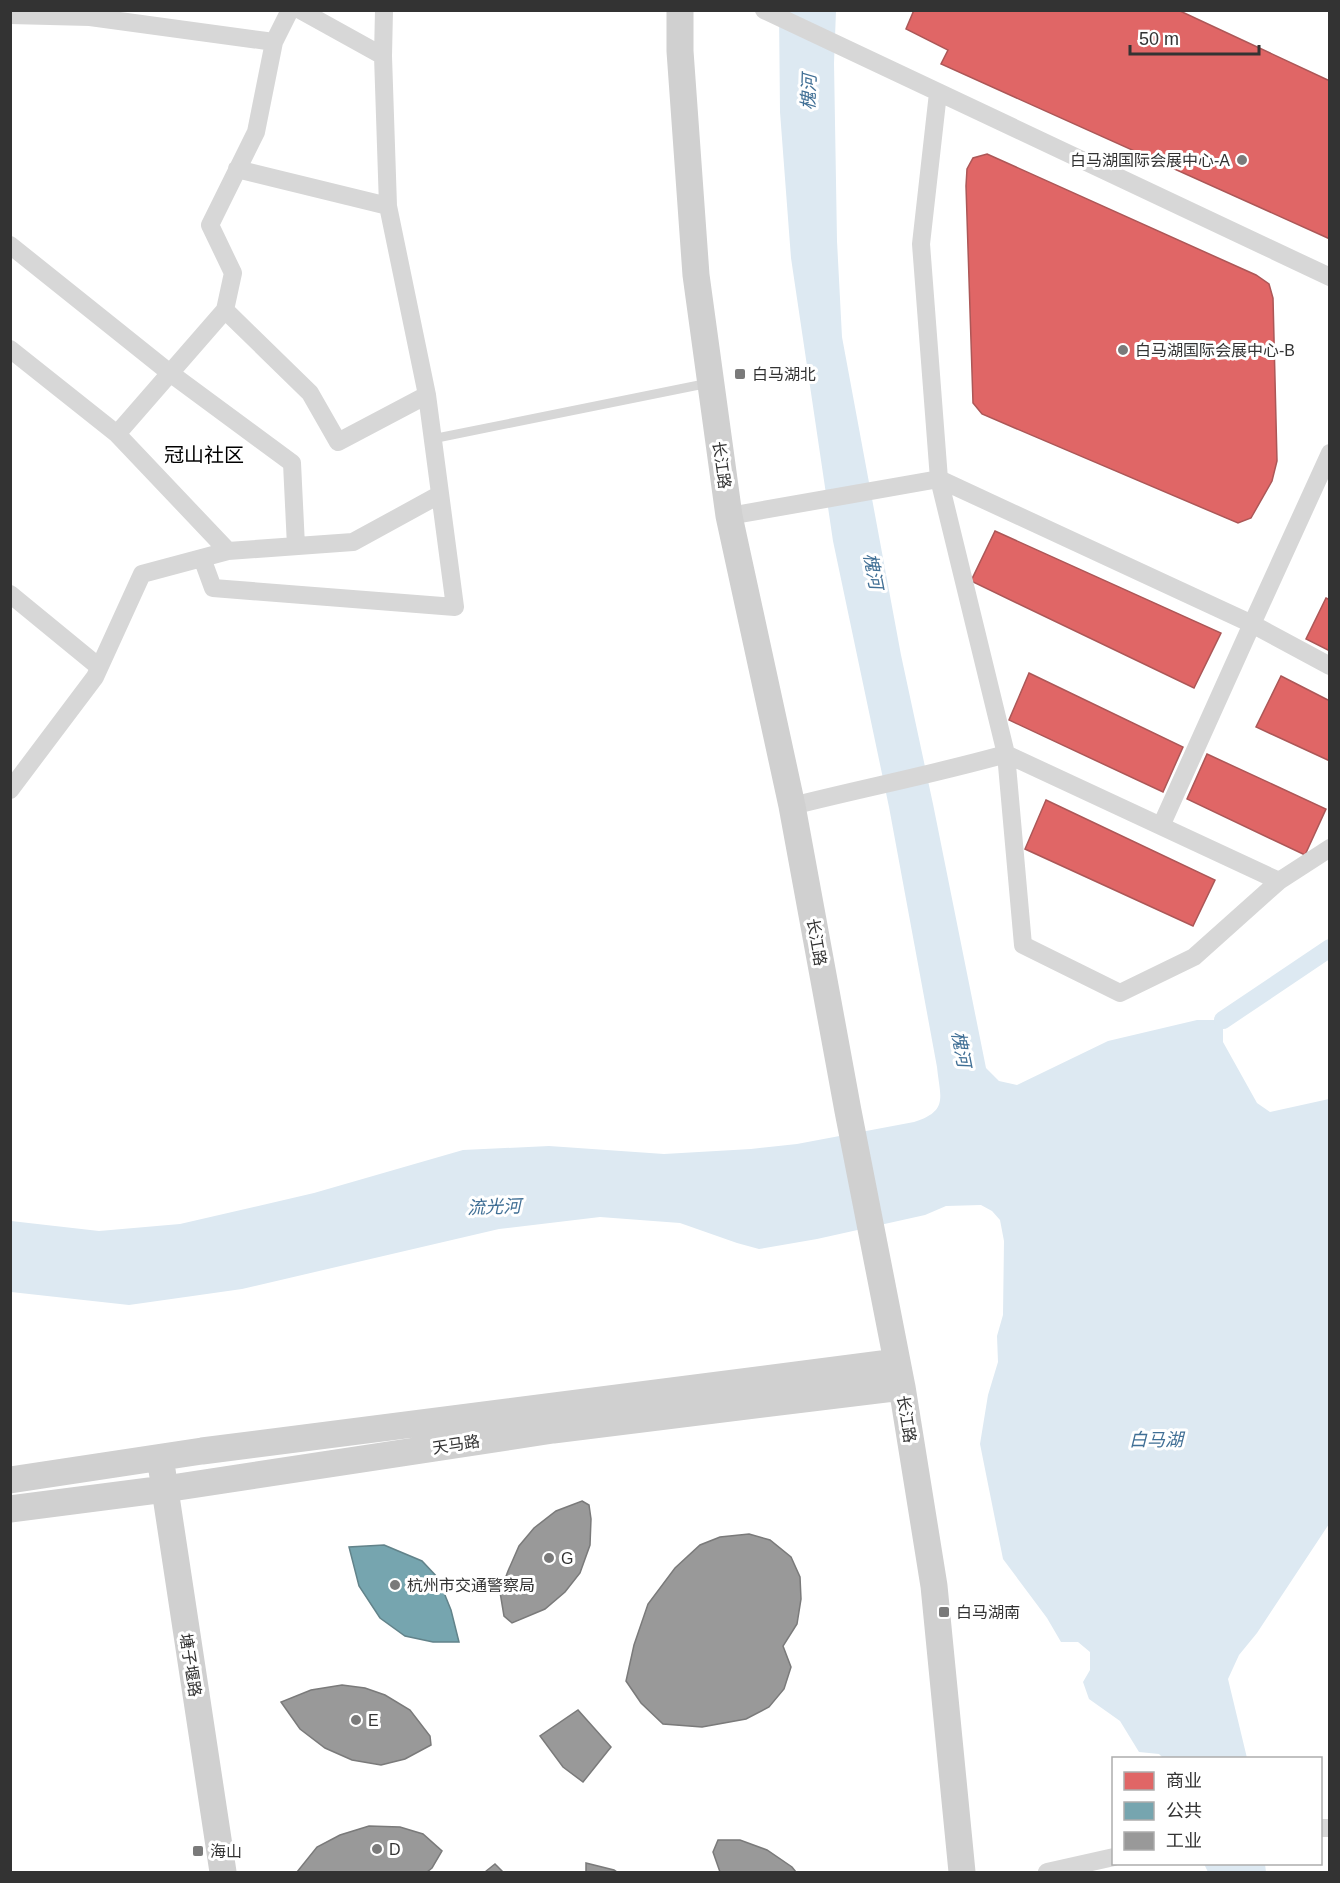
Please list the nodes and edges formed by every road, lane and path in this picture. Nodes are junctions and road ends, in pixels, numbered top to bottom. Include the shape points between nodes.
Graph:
1 (290, 10) edge
2 (300, 10) edge
3 (384, 10) edge
4 (680, 10) edge
5 (767, 11) edge
6 (10, 15) edge
7 (274, 42) junction
8 (383, 56) junction
9 (938, 93) junction
10 (237, 169) junction
11 (388, 206) junction
12 (10, 245) edge
13 (1329, 278) edge
14 (225, 310) junction
15 (10, 349) edge
16 (170, 373) junction
17 (711, 383) junction
18 (427, 395) junction
19 (117, 434) junction
20 (432, 439) junction
21 (1329, 453) edge
22 (939, 479) junction
23 (439, 495) junction
24 (729, 516) junction
25 (296, 546) junction
26 (228, 551) junction
27 (202, 558) junction
28 (10, 594) edge
29 (1252, 624) junction
30 (1329, 666) edge
31 (99, 667) junction
32 (1006, 754) junction
33 (10, 790) edge
34 (792, 806) junction
35 (1161, 826) junction
36 (1329, 848) edge
37 (1279, 880) junction
38 (900, 1375) junction
39 (160, 1457) junction
40 (10, 1480) edge
41 (165, 1489) junction
42 (10, 1509) edge
43 (1112, 1857) edge
44 (223, 1872) edge
45 (962, 1872) edge
46 (1047, 1872) edge

1 - 7 street
2 - 8 street
3 - 8 street
4 - 17 main road, 长江路 via 696,275
5 - 9 street
6 - 7 street via 90,17
7 - 10 street via 256,132
8 - 11 street
9 - 13 street
9 - 22 street via 921,244
10 - 11 street
10 - 14 street via 210,225 233,273
11 - 18 street
12 - 16 street
14 - 16 street
14 - 18 street via 310,393 338,442
15 - 19 street
16 - 19 street
16 - 25 street via 292,463
17 - 20 lane
17 - 24 main road, 长江路
18 - 20 street
19 - 26 street
20 - 23 street
21 - 29 street
22 - 24 street
22 - 29 street
22 - 32 street
23 - 25 street via 353,542
23 - 27 street via 455,607 213,588
24 - 34 main road, 长江路
25 - 26 street
26 - 27 street
27 - 31 street via 142,574
28 - 31 street
29 - 30 street
29 - 35 street
31 - 33 street
32 - 34 street
32 - 35 street
32 - 37 street via 1023,945 1120,993 1194,957
34 - 38 main road, 长江路
35 - 37 street
36 - 37 street
38 - 39 main road, 天马路
38 - 41 main road, 天马路
38 - 45 main road, 长江路 via 934,1586
39 - 40 main road, 天马路
39 - 41 main road, 塘子堰路
41 - 42 main road, 天马路
41 - 44 main road, 塘子堰路
43 - 46 street

